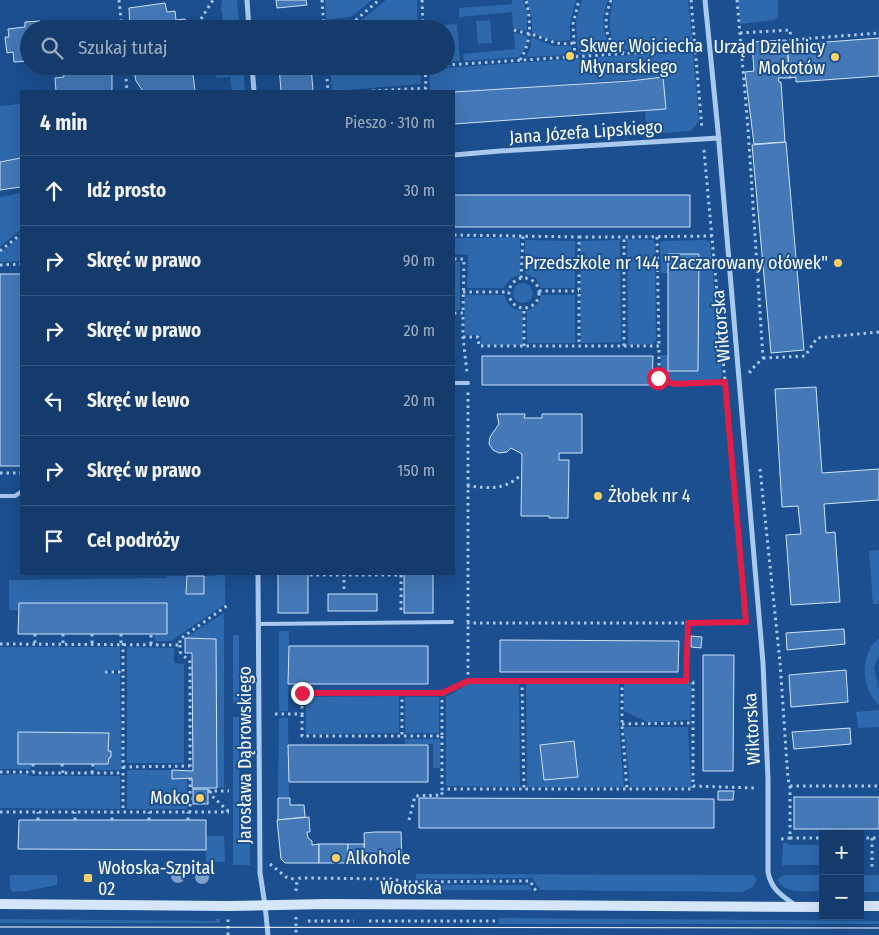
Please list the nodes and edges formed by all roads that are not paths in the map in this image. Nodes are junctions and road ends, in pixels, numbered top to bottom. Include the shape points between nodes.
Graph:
1 (247, 0) edge
2 (705, 0) edge
3 (248, 20) edge
4 (253, 75) edge
5 (254, 90) edge
6 (719, 138) junction
7 (455, 155) edge
8 (455, 383) edge
9 (468, 383) road end
10 (20, 493) edge
11 (0, 496) edge
12 (258, 575) edge
13 (452, 622) dead end
14 (258, 624) junction
15 (0, 904) edge
16 (266, 905) junction
17 (864, 906) edge
18 (879, 906) edge
19 (797, 907) junction
20 (819, 907) edge
21 (268, 935) edge

1 - 3 street
2 - 6 street, Wiktorska
4 - 5 street
6 - 7 street, Jana Józefa Lipskiego
6 - 19 street, Wiktorska via 763,663 768,872 777,892
8 - 9 lane
10 - 11 lane
12 - 14 street, Jarosława Dąbrowskiego
13 - 14 lane
14 - 16 street, Jarosława Dąbrowskiego via 260,873
15 - 16 main road, Wołoska
16 - 19 main road, Wołoska
16 - 21 street, Jarosława Dąbrowskiego
17 - 18 main road
19 - 20 main road, Wołoska

